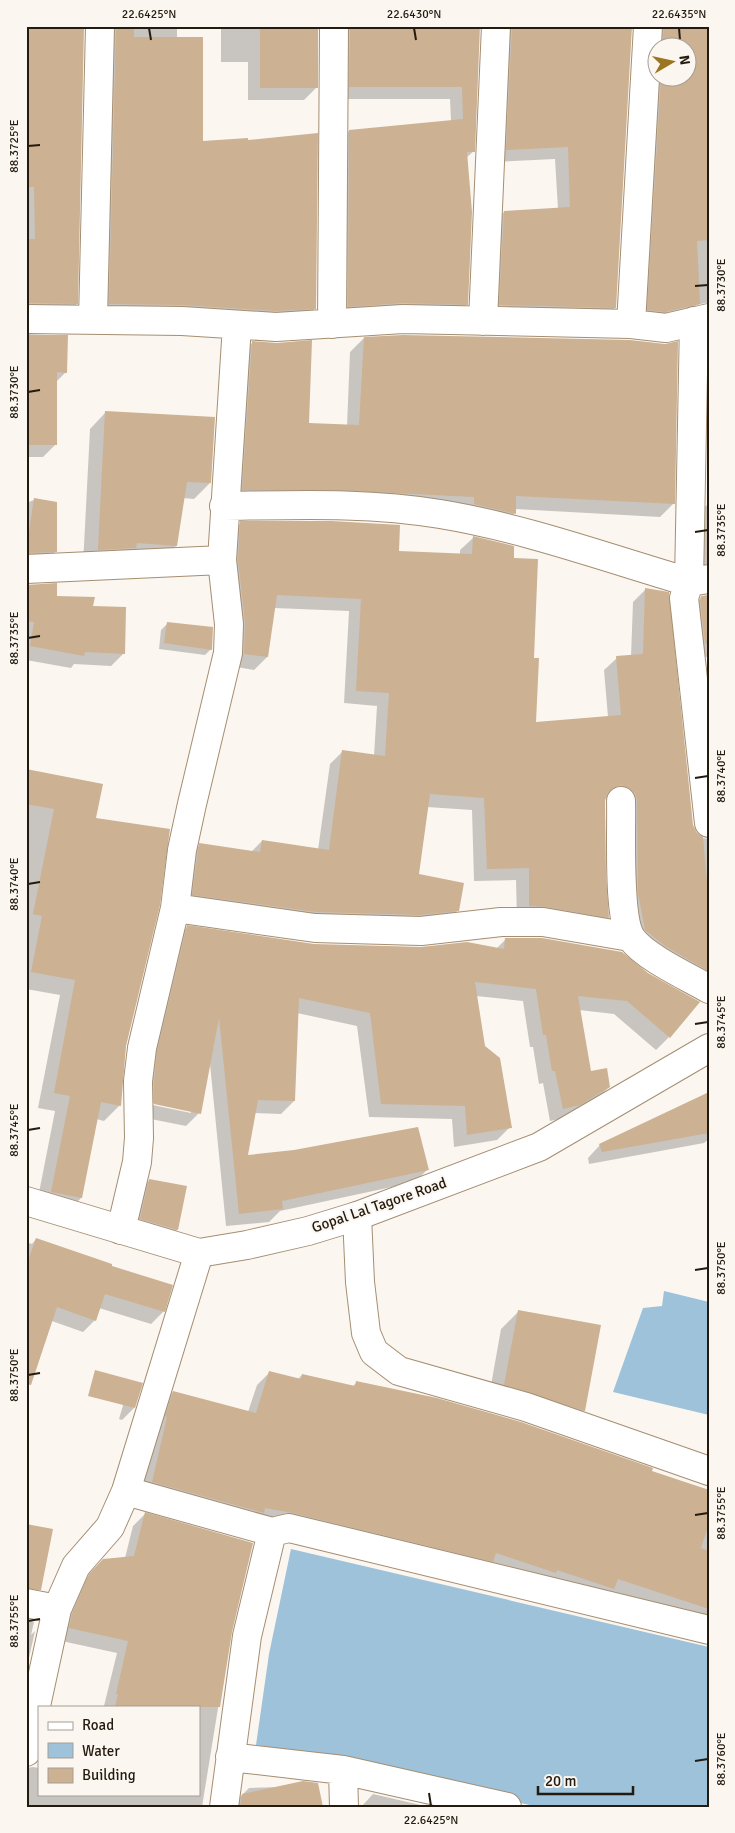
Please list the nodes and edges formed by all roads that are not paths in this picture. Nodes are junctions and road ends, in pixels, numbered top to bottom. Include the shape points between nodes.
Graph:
1 (100, 26) edge
2 (334, 26) edge
3 (496, 26) edge
4 (648, 26) edge
5 (26, 319) edge
6 (702, 319) edge
7 (93, 320) junction
8 (482, 321) junction
9 (332, 324) junction
10 (631, 324) junction
11 (237, 325) junction
12 (224, 506) junction
13 (222, 560) junction
14 (26, 569) edge
15 (699, 580) edge
16 (621, 801) dead end
17 (709, 823) edge
18 (175, 908) junction
19 (630, 937) junction
20 (709, 990) edge
21 (709, 1048) edge
22 (26, 1201) edge
23 (357, 1216) junction
24 (121, 1230) junction
25 (198, 1253) junction
26 (709, 1471) edge
27 (126, 1491) junction
28 (272, 1532) junction
29 (26, 1603) edge
30 (57, 1610) junction
31 (709, 1630) edge
32 (26, 1752) edge
33 (230, 1757) junction
34 (344, 1770) junction
35 (224, 1807) edge
36 (344, 1807) edge
37 (507, 1807) edge

1 - 7 street
2 - 9 street
3 - 8 street
4 - 10 street
5 - 7 street
6 - 10 street via 666,328
6 - 15 street
7 - 11 street via 182,320
8 - 9 street via 403,319
8 - 10 street
9 - 11 street
11 - 12 street
12 - 13 street
12 - 15 street via 378,506 440,514
13 - 14 street
13 - 18 street via 229,624 228,654 182,850
15 - 17 street via 684,598
16 - 19 street via 623,892
18 - 19 street via 315,928 421,932 502,922 543,922
18 - 24 street via 142,1048 138,1081 139,1138
19 - 20 street via 641,949
21 - 23 street, Gopal Lal Tagore Road via 539,1147
22 - 24 street, Gopal Lal Tagore Road
23 - 25 street, Gopal Lal Tagore Road via 291,1235
23 - 26 street via 366,1333 374,1352 399,1372 526,1407
24 - 25 street, Gopal Lal Tagore Road
25 - 27 street
27 - 28 street
27 - 30 street via 110,1527 76,1566
28 - 31 street via 289,1528
28 - 33 street via 247,1636
29 - 30 street
30 - 32 street
33 - 34 street
33 - 35 street
34 - 36 street
34 - 37 street

